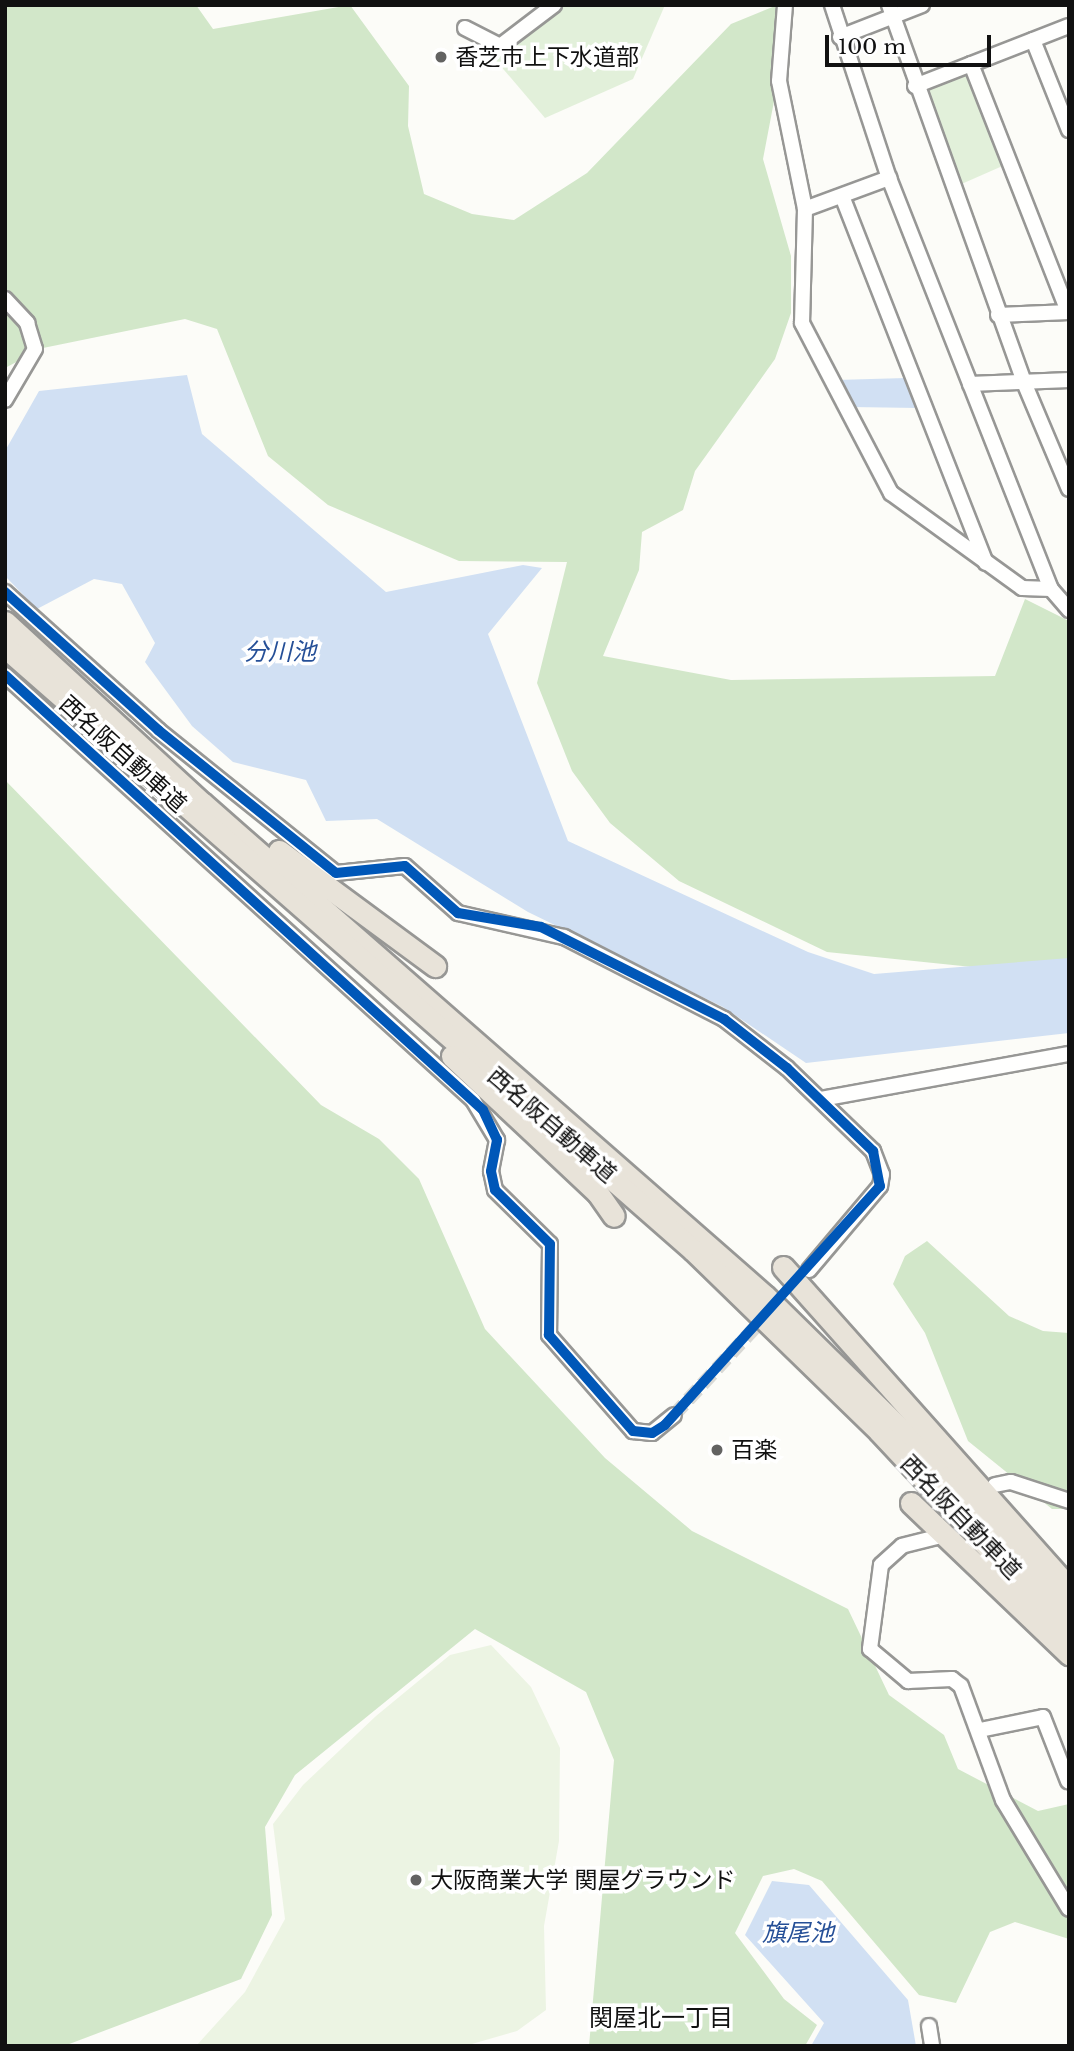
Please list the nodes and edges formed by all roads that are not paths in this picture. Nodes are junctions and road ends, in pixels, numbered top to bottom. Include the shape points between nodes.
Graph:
1 (554, 5) edge
2 (785, 5) edge
3 (832, 5) edge
4 (922, 5) edge
5 (890, 11) edge
6 (1069, 26) edge
7 (465, 28) dead end
8 (840, 37) junction
9 (1033, 40) junction
10 (971, 64) junction
11 (915, 86) junction
12 (1069, 130) edge
13 (889, 178) junction
14 (842, 196) junction
15 (805, 209) junction
16 (5, 299) edge
17 (1069, 312) edge
18 (998, 315) junction
19 (1023, 380) junction
20 (1069, 380) edge
21 (970, 384) junction
22 (5, 400) edge
23 (1069, 489) edge
24 (987, 565) junction
25 (1051, 589) junction
26 (5, 592) edge
27 (1069, 610) edge
28 (5, 622) edge
29 (5, 647) edge
30 (5, 675) edge
31 (202, 803) junction
32 (303, 911) junction
33 (435, 966) dead end
34 (1069, 1054) edge
35 (821, 1099) junction
36 (614, 1216) dead end
37 (783, 1267) dead end
38 (808, 1270) tunnel mouth
39 (674, 1415) tunnel mouth
40 (995, 1486) dead end
41 (1069, 1501) edge
42 (911, 1503) dead end
43 (937, 1537) dead end
44 (1069, 1588) edge
45 (1069, 1609) edge
46 (1069, 1634) edge
47 (1069, 1654) edge
48 (980, 1730) junction
49 (1068, 1782) edge
50 (1069, 1909) edge
51 (929, 2026) dead end
52 (932, 2046) edge

1 - 7 street via 500,46
2 - 15 street via 779,81
3 - 8 street
4 - 5 street
5 - 8 street
5 - 11 street
6 - 9 street
8 - 13 street
9 - 10 street
9 - 12 street
10 - 11 street
10 - 17 street
11 - 18 street
13 - 14 street
13 - 21 street
14 - 15 street
14 - 24 street
15 - 24 street via 802,323 857,435 891,493
16 - 22 street via 27,323 35,349
17 - 18 street
18 - 19 street
19 - 20 street
19 - 21 street
19 - 23 street
21 - 25 street
24 - 25 street via 1022,588
25 - 27 street
26 - 35 street via 158,730 337,873 405,866 458,913 522,922 564,937 724,1019
28 - 31 highway, 西名阪自動車道
29 - 32 highway, 西名阪自動車道
30 - 39 street via 473,1100 497,1140 491,1171 495,1190 550,1244 549,1335 633,1431 652,1433
31 - 33 highway via 224,807
31 - 45 highway, 西名阪自動車道 via 765,1296 940,1468
32 - 36 highway via 306,924 597,1192
32 - 46 highway, 西名阪自動車道 via 693,1250 879,1431
34 - 35 street
35 - 38 street via 873,1151 882,1174 880,1186
37 - 44 highway
40 - 41 street via 1011,1482
42 - 47 highway
43 - 48 street via 902,1546 881,1565 870,1649 908,1681 952,1679 961,1686
48 - 49 street via 1043,1717
48 - 50 street via 1003,1800
51 - 52 street

